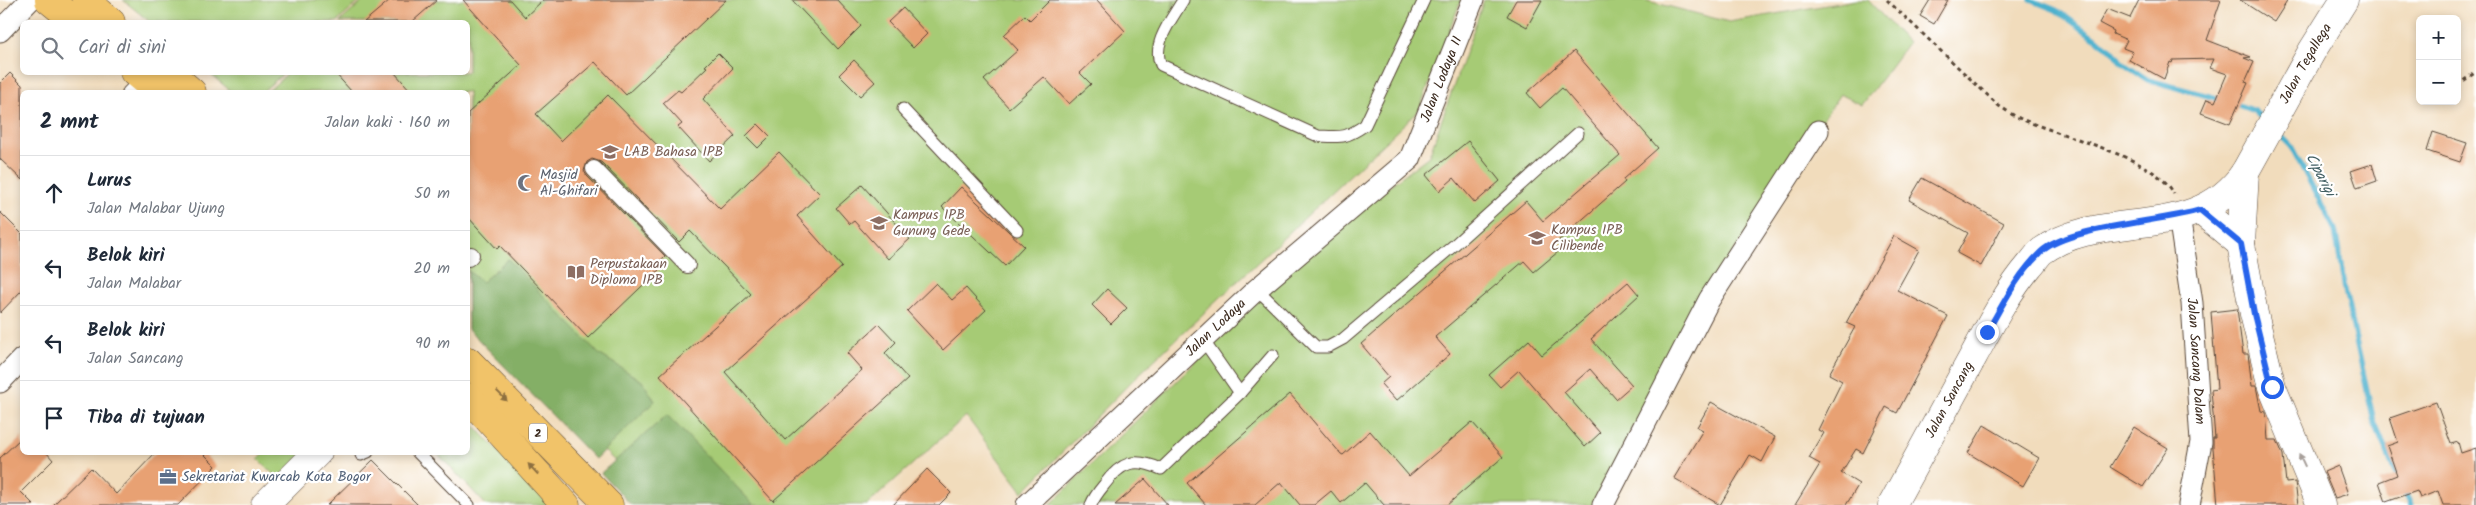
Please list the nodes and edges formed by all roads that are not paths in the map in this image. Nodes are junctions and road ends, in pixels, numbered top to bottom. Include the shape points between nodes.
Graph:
1 (30, 0) edge
2 (49, 0) edge
3 (86, 0) edge
4 (1183, 0) edge
5 (1424, 0) edge
6 (1473, 0) edge
7 (2344, 0) edge
8 (74, 20) edge
9 (109, 20) edge
10 (0, 31) edge
11 (172, 75) edge
12 (190, 90) edge
13 (903, 109) dead end
14 (2270, 127) joint
15 (1818, 130) dead end
16 (1578, 133) dead end
17 (1410, 159) joint
18 (594, 169) dead end
19 (2245, 172) junction
20 (2190, 213) junction
21 (1017, 230) dead end
22 (2241, 244) junction
23 (687, 265) dead end
24 (1257, 289) junction
25 (1203, 340) junction
26 (1274, 356) dead end
27 (20, 361) edge
28 (470, 363) edge
29 (0, 382) edge
30 (1240, 393) junction
31 (470, 400) edge
32 (315, 455) edge
33 (420, 455) edge
34 (264, 505) edge
35 (469, 505) edge
36 (566, 505) edge
37 (609, 505) edge
38 (1027, 505) edge
39 (1092, 505) edge
40 (1603, 505) edge
41 (1892, 505) edge
42 (2189, 505) edge
43 (2320, 505) edge

1 - 10 street
2 - 8 highway
3 - 9 highway
4 - 5 lane via 1162,38 1157,56 1161,65 1318,136 1334,137 1349,136 1365,125
6 - 17 street, Jalan Lodaya II
7 - 14 street, Jalan Tegallega
11 - 12 highway
13 - 21 lane
14 - 19 street, Jalan Sancang
15 - 40 street via 1709,300
16 - 24 lane via 1453,246 1344,339 1328,347 1316,347
17 - 24 street, Jalan Lodaya
18 - 23 street
19 - 20 street, Jalan Sancang via 2216,201
19 - 22 street
20 - 22 street
20 - 41 street, Jalan Sancang via 2078,234 2042,251 2014,284
20 - 42 street, Jalan Sancang Dalam via 2201,442
43 -> 22 street via 2272,387
24 - 25 street, Jalan Lodaya
25 - 30 lane
25 - 38 street, Jalan Lodaya
26 - 30 lane
27 - 29 street
28 -> 37 highway, 2
30 - 39 lane via 1161,469 1147,463 1126,464 1114,472
36 -> 31 highway, 2
32 - 34 street
33 - 35 lane

